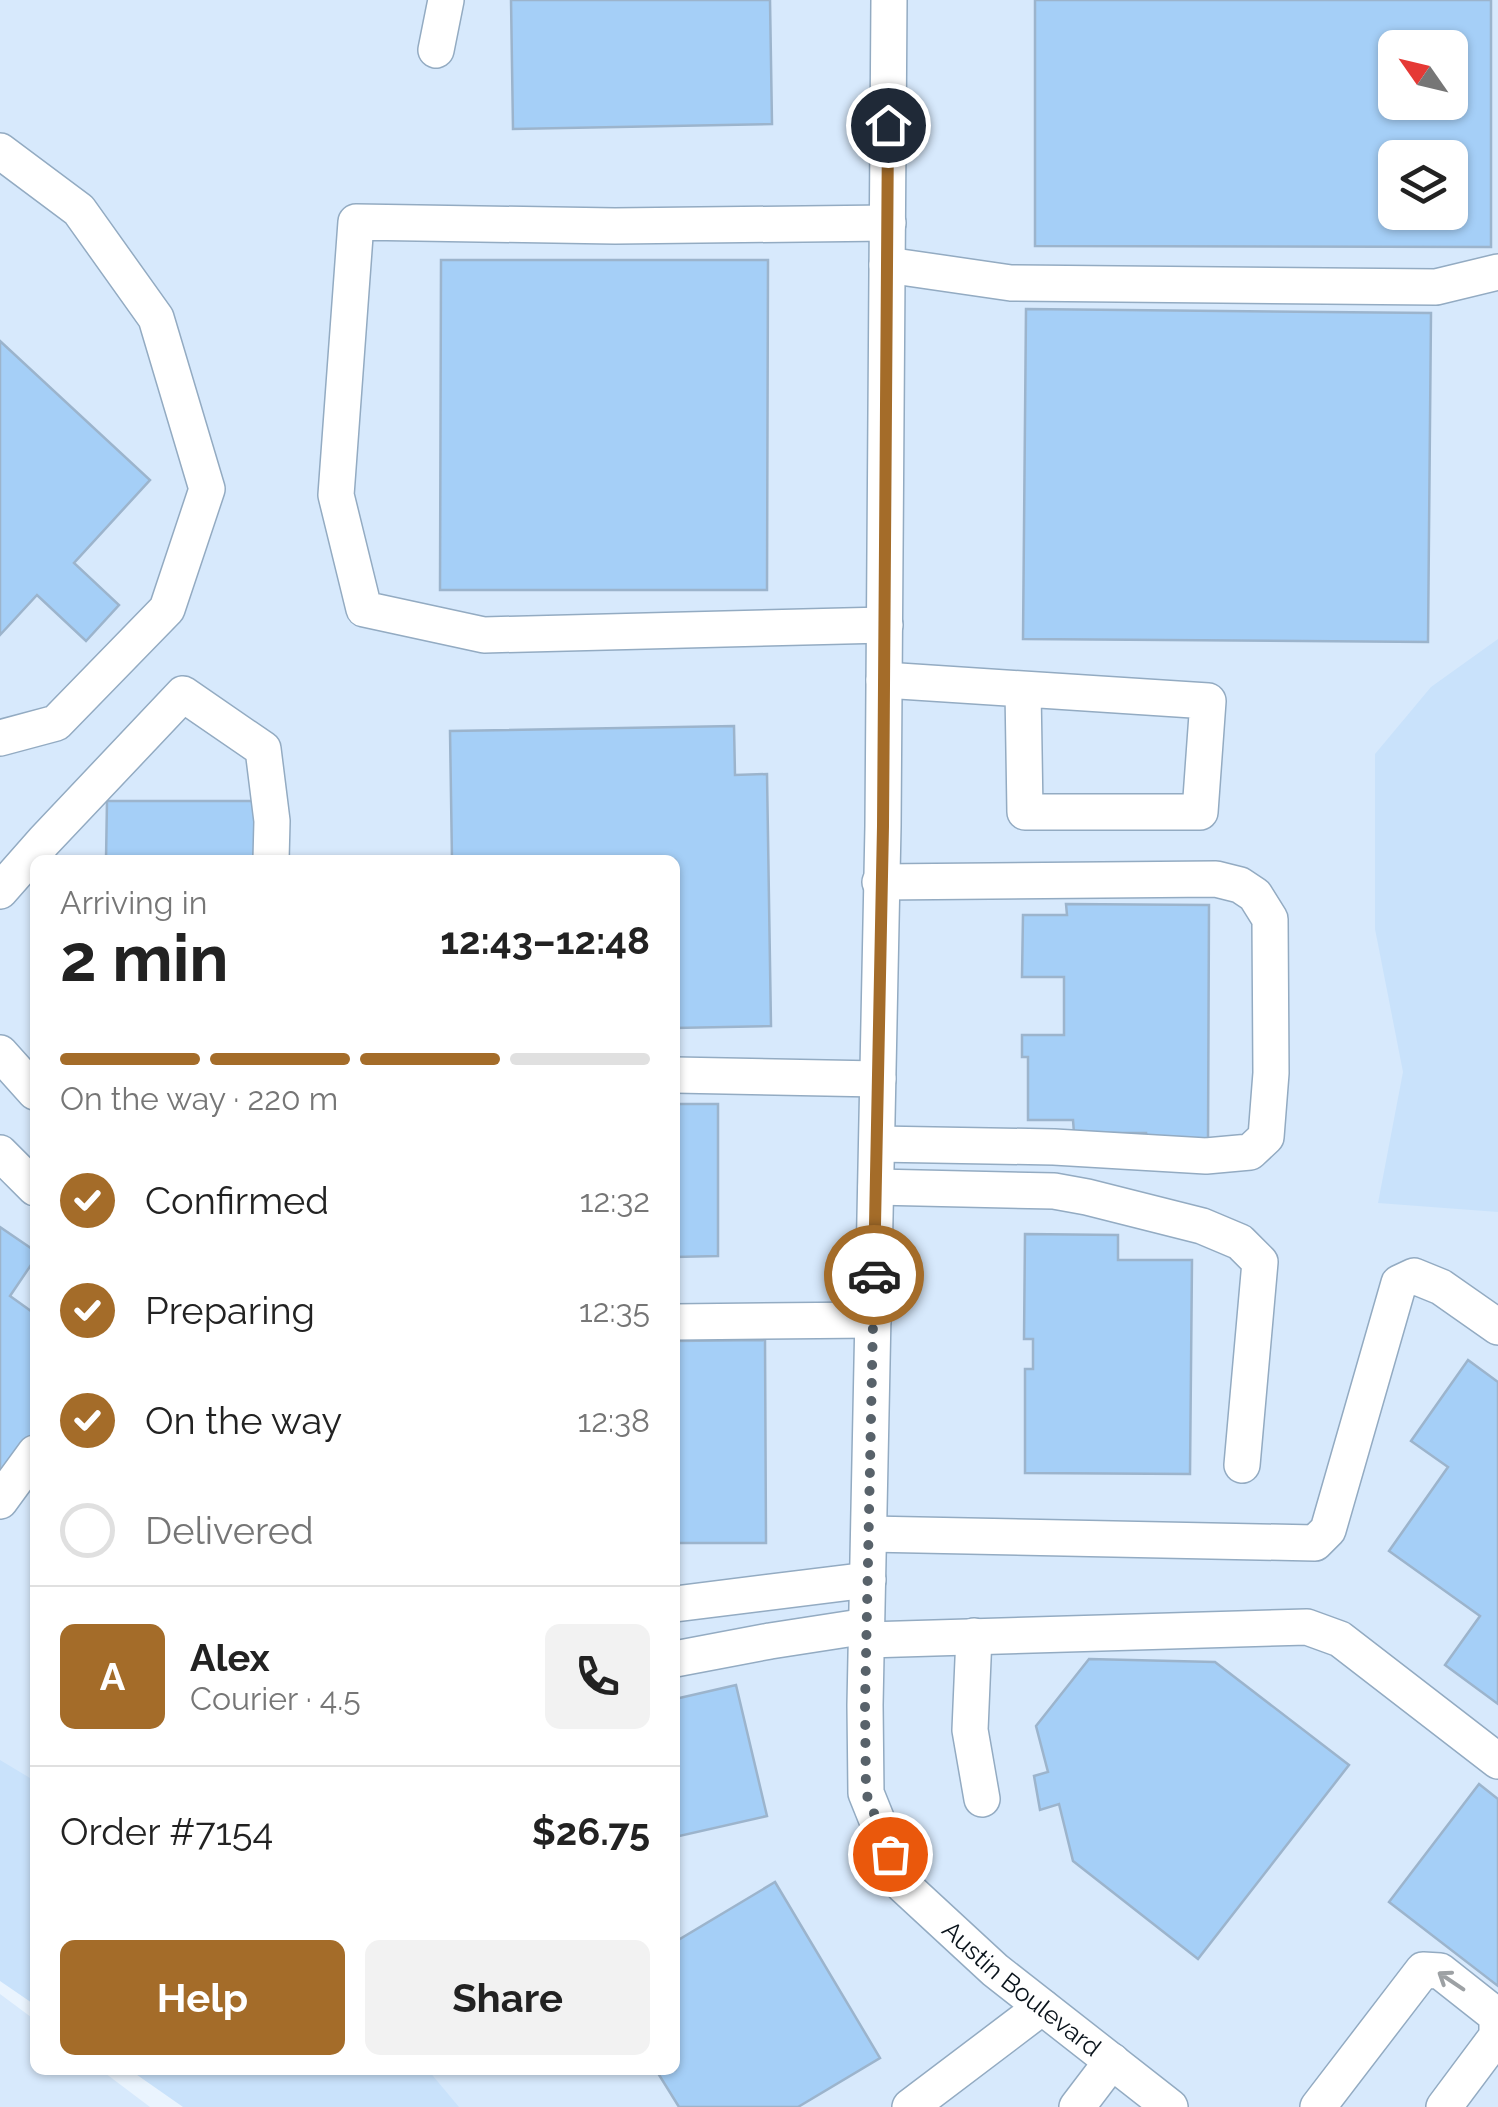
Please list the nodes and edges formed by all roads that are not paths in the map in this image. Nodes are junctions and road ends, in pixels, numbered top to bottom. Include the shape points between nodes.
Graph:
1 (446, 0) edge
2 (890, 0) edge
3 (436, 50) dead end
4 (0, 152) edge
5 (888, 223) junction
6 (887, 265) junction
7 (1498, 272) edge
8 (885, 626) junction
9 (884, 680) junction
10 (1023, 690) junction
11 (0, 738) edge
12 (33, 855) edge
13 (271, 855) edge
14 (30, 859) edge
15 (880, 882) junction
16 (0, 891) edge
17 (0, 1053) edge
18 (680, 1074) edge
19 (878, 1080) junction
20 (30, 1086) edge
21 (877, 1144) junction
22 (0, 1153) edge
23 (30, 1183) edge
24 (876, 1187) junction
25 (873, 1320) junction
26 (680, 1322) edge
27 (1498, 1327) edge
28 (30, 1460) edge
29 (1242, 1465) dead end
30 (0, 1501) edge
31 (869, 1534) junction
32 (868, 1580) junction
33 (680, 1603) edge
34 (867, 1632) junction
35 (974, 1636) junction
36 (680, 1658) edge
37 (1498, 1761) edge
38 (982, 1800) dead end
39 (1042, 2007) junction
40 (1112, 2062) junction
41 (910, 2107) edge
42 (1077, 2107) edge
43 (1170, 2107) edge
44 (1318, 2107) edge
45 (1444, 2107) edge

1 - 3 street
2 - 5 street, Austin Boulevard
4 - 11 street via 79,210 156,318 208,488 168,609 56,723
5 - 6 street, Austin Boulevard
5 - 8 street via 356,222 336,495 364,609 484,635
6 - 7 street via 1011,283 1436,287
6 - 8 street, Austin Boulevard
8 - 9 street, Austin Boulevard
9 - 10 street
9 - 15 street, Austin Boulevard
10 - 10 street via 1208,701 1200,812 1025,812
12 - 13 street via 183,694 263,750
14 - 16 street
15 - 19 street, Austin Boulevard
15 - 21 street via 1216,879 1240,885 1270,918 1271,1074 1266,1137 1250,1152
17 - 20 street
18 - 19 street
19 - 21 street, Austin Boulevard
21 - 24 street, Austin Boulevard
22 - 23 street
24 - 25 street, Austin Boulevard
24 - 29 street via 1054,1191 1202,1226 1240,1242 1260,1262
25 - 26 street
25 - 31 street, Austin Boulevard
27 - 31 street via 1441,1286 1414,1276 1398,1283 1328,1530 1315,1542
28 - 30 street
31 - 32 street, Austin Boulevard
32 - 33 street
32 - 34 street, Austin Boulevard
34 - 35 street
34 - 36 street
34 - 39 street, Austin Boulevard via 866,1793 903,1884
35 - 37 street via 1307,1627 1340,1639
35 - 38 street via 970,1730
39 - 40 street, Austin Boulevard
39 - 41 street
40 - 42 street
40 - 43 street, Austin Boulevard
45 -> 44 street via 1498,2036 1497,2016 1440,1971 1423,1970

